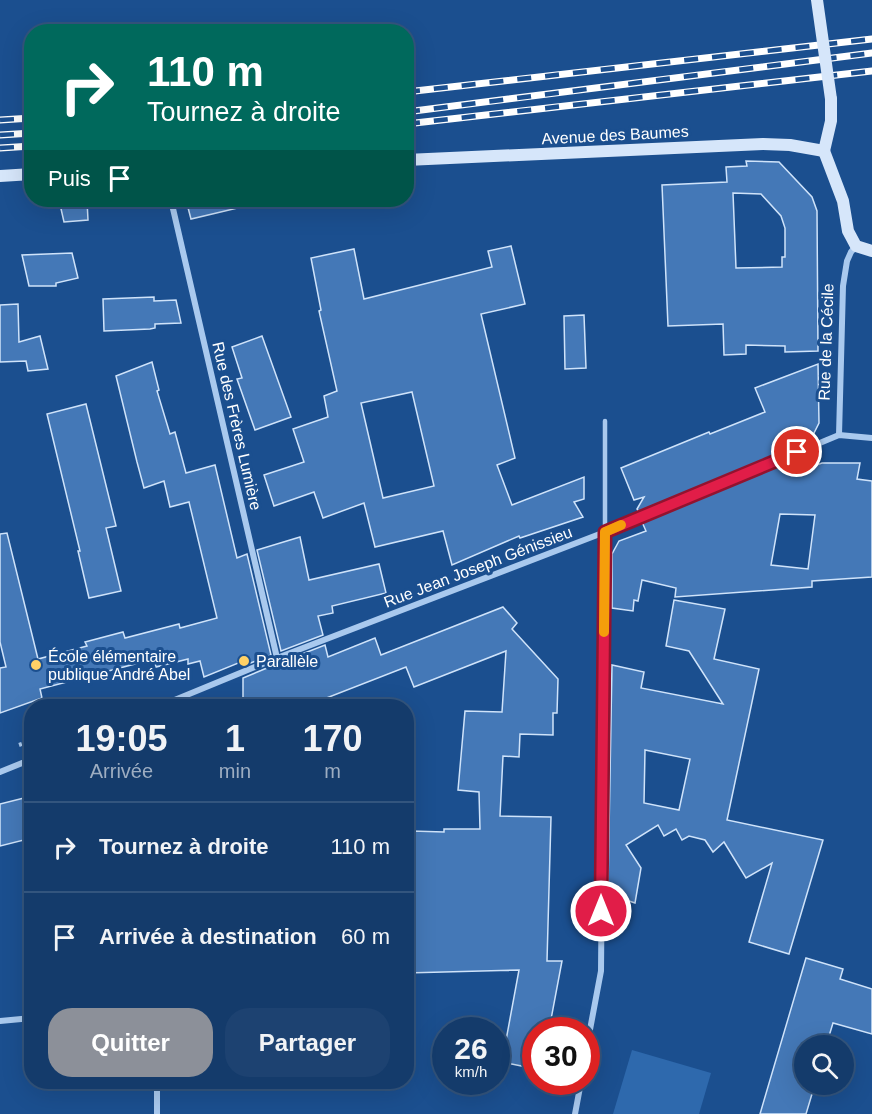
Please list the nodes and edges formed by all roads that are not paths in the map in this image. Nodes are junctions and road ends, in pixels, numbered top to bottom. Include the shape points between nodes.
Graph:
1 (817, 0) edge
2 (824, 151) junction
3 (414, 160) edge
4 (24, 174) edge
5 (0, 176) edge
6 (173, 207) edge
7 (856, 246) junction
8 (872, 250) edge
9 (606, 421) dead end
10 (839, 435) junction
11 (872, 438) edge
12 (605, 532) junction
13 (277, 658) junction
14 (182, 699) edge
15 (24, 762) edge
16 (0, 772) edge
17 (592, 1017) edge
18 (24, 1019) edge
19 (0, 1021) edge
20 (158, 1089) edge
21 (579, 1095) edge
22 (157, 1114) edge
23 (575, 1114) edge

1 - 2 street, bridge via 831,99
2 - 3 street, Avenue des Baumes via 764,144
2 - 7 street
4 - 5 street
6 - 13 street, Rue des Frères Lumière
7 - 8 street
7 - 10 street, Rue de la Cécile via 847,261 843,286
9 - 12 lane
10 - 11 street, Rue Jean Joseph Génissieu
10 - 12 street, Rue Jean Joseph Génissieu
12 - 13 street, Rue Jean Joseph Génissieu
12 - 17 street via 601,971
13 - 14 street, Rue Jean Joseph Génissieu
15 - 16 street
18 - 19 street
20 - 22 street
21 - 23 street

